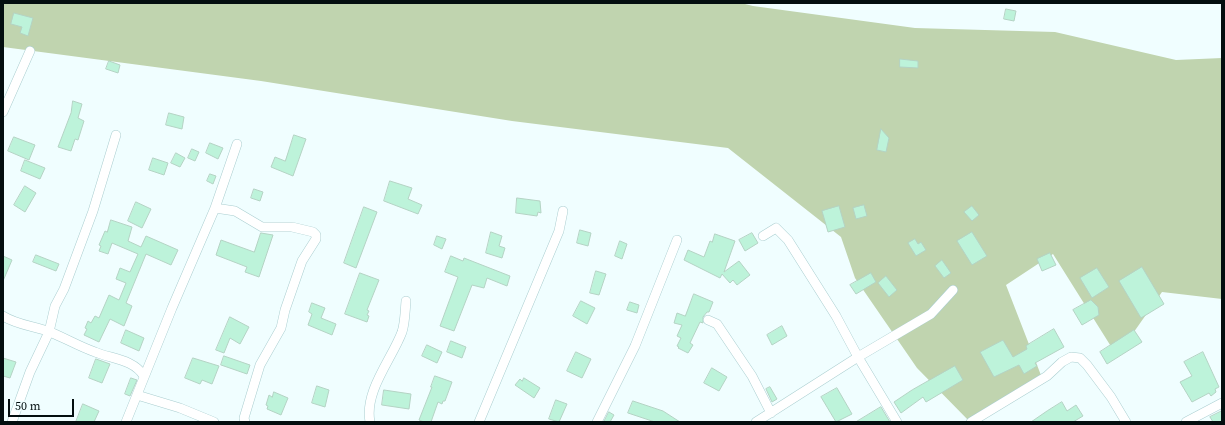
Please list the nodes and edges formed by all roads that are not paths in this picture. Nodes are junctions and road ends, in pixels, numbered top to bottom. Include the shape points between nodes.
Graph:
1 (30, 51) dead end
2 (3, 112) edge
3 (116, 135) dead end
4 (237, 144) dead end
5 (215, 208) junction
6 (563, 211) dead end
7 (763, 236) dead end
8 (677, 240) dead end
9 (953, 290) dead end
10 (406, 302) dead end
11 (3, 316) edge
12 (708, 320) dead end
13 (49, 332) junction
14 (858, 357) junction
15 (144, 376) junction
16 (137, 395) junction
17 (1222, 403) edge
18 (771, 413) junction
19 (12, 422) edge
20 (126, 422) edge
21 (214, 422) edge
22 (245, 422) edge
23 (370, 422) edge
24 (479, 422) edge
25 (597, 422) edge
26 (756, 422) edge
27 (897, 422) edge
28 (971, 422) edge
29 (1126, 422) edge
30 (1186, 422) edge

1 - 2 street
3 - 13 street via 93,211 64,289 55,306
4 - 5 street
5 - 15 street
5 - 22 street via 235,211 262,227 292,227 316,235 302,261 281,328 260,365
6 - 24 street via 559,230
7 - 14 street via 776,228 788,240 836,316
8 - 25 street via 635,346
9 - 14 street via 930,314
10 - 23 street via 402,332 375,388
11 - 13 street
12 - 18 street via 717,324 752,376
13 - 15 street via 95,353 132,364
13 - 19 street via 30,372
14 - 18 street
14 - 27 street
15 - 16 street
16 - 20 street
16 - 21 street
17 - 30 street
18 - 26 street
28 - 29 street via 1047,376 1071,357 1080,358 1087,364 1111,396

